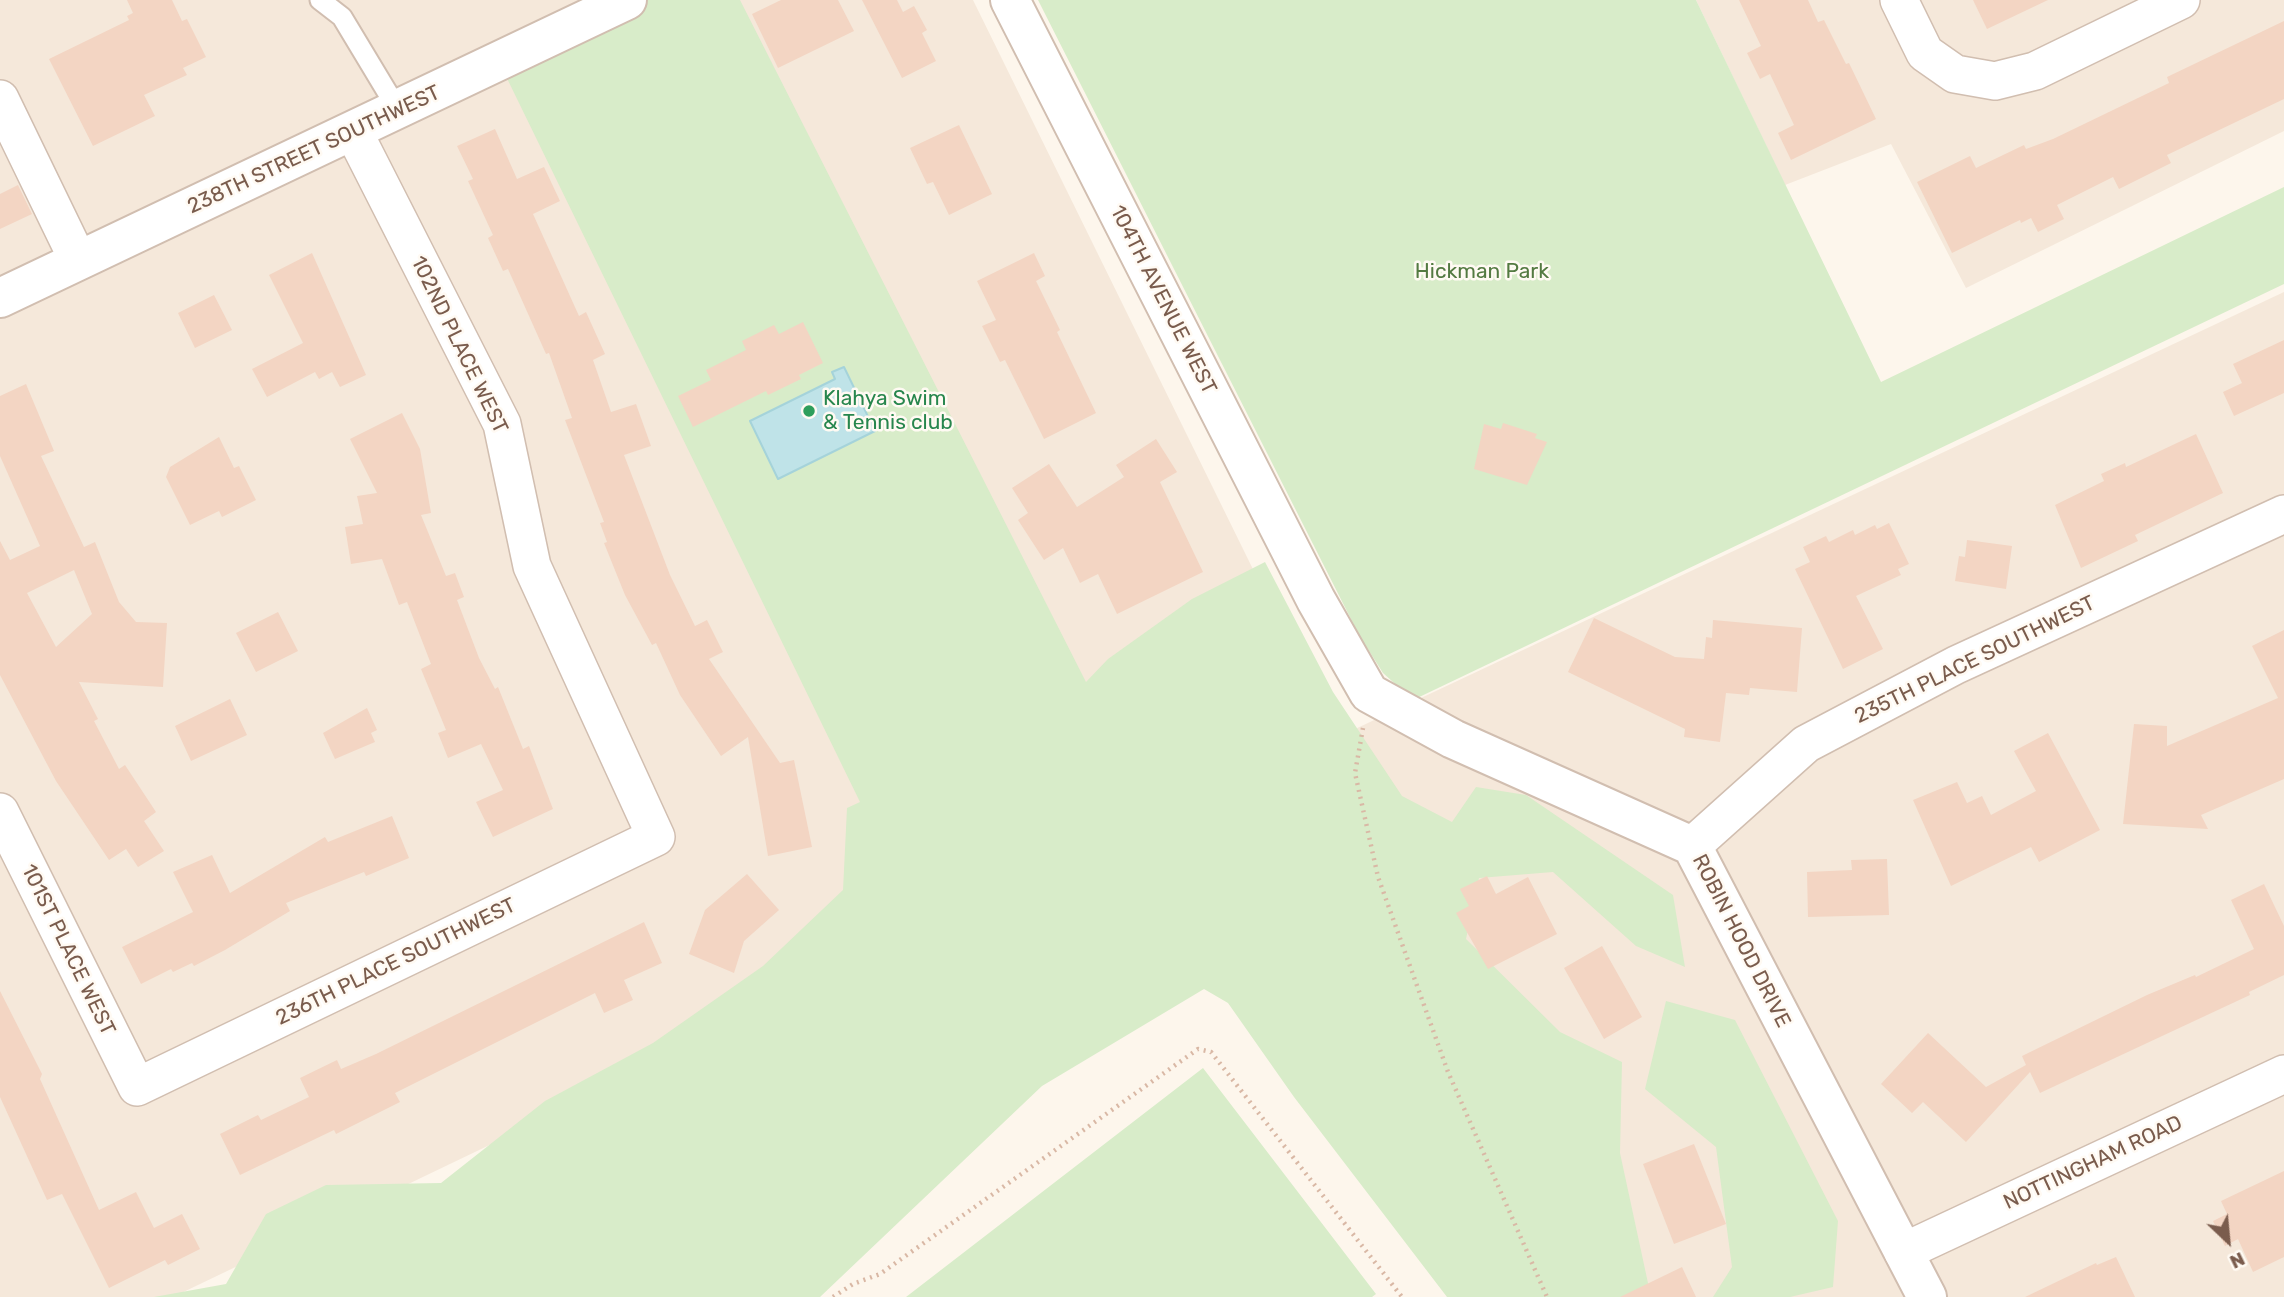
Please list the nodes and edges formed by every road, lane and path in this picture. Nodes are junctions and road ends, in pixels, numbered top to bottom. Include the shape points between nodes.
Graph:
1 (320, 0) edge
2 (627, 0) edge
3 (1010, 0) edge
4 (1899, 0) edge
5 (2180, 0) edge
6 (0, 99) edge
7 (398, 110) junction
8 (353, 131) junction
9 (78, 260) junction
10 (0, 298) edge
11 (2284, 514) edge
12 (1369, 693) junction
13 (0, 813) edge
14 (656, 837) joint
15 (1692, 846) junction
16 (2284, 1074) edge
17 (137, 1087) joint
18 (1903, 1252) junction
19 (833, 1297) edge
20 (1402, 1297) edge
21 (1547, 1297) edge
22 (1927, 1297) edge

1 - 7 lane via 342,18
2 - 7 street, 238TH STREET SOUTHWEST
3 - 12 street, 104TH AVENUE WEST
4 - 5 street via 1925,53 1955,74 1995,81 2035,71
6 - 9 street
7 - 8 street, 238TH STREET SOUTHWEST
8 - 9 street, 238TH STREET SOUTHWEST
8 - 14 street, 102ND PLACE WEST via 502,424 532,566
9 - 10 street, 238TH STREET SOUTHWEST
11 - 15 street, 235TH PLACE SOUTHWEST via 1956,665 1806,744
12 - 15 street, ROBIN HOOD DRIVE via 1453,739
12 - 21 path via 1354,773 1378,877 1448,1072
13 - 17 street, 101ST PLACE WEST
14 - 17 street, 236TH PLACE SOUTHWEST
15 - 18 street, ROBIN HOOD DRIVE
16 - 18 street, NOTTINGHAM ROAD
18 - 22 street, ROBIN HOOD DRIVE
19 - 20 path via 880,1274 1198,1049 1211,1052

